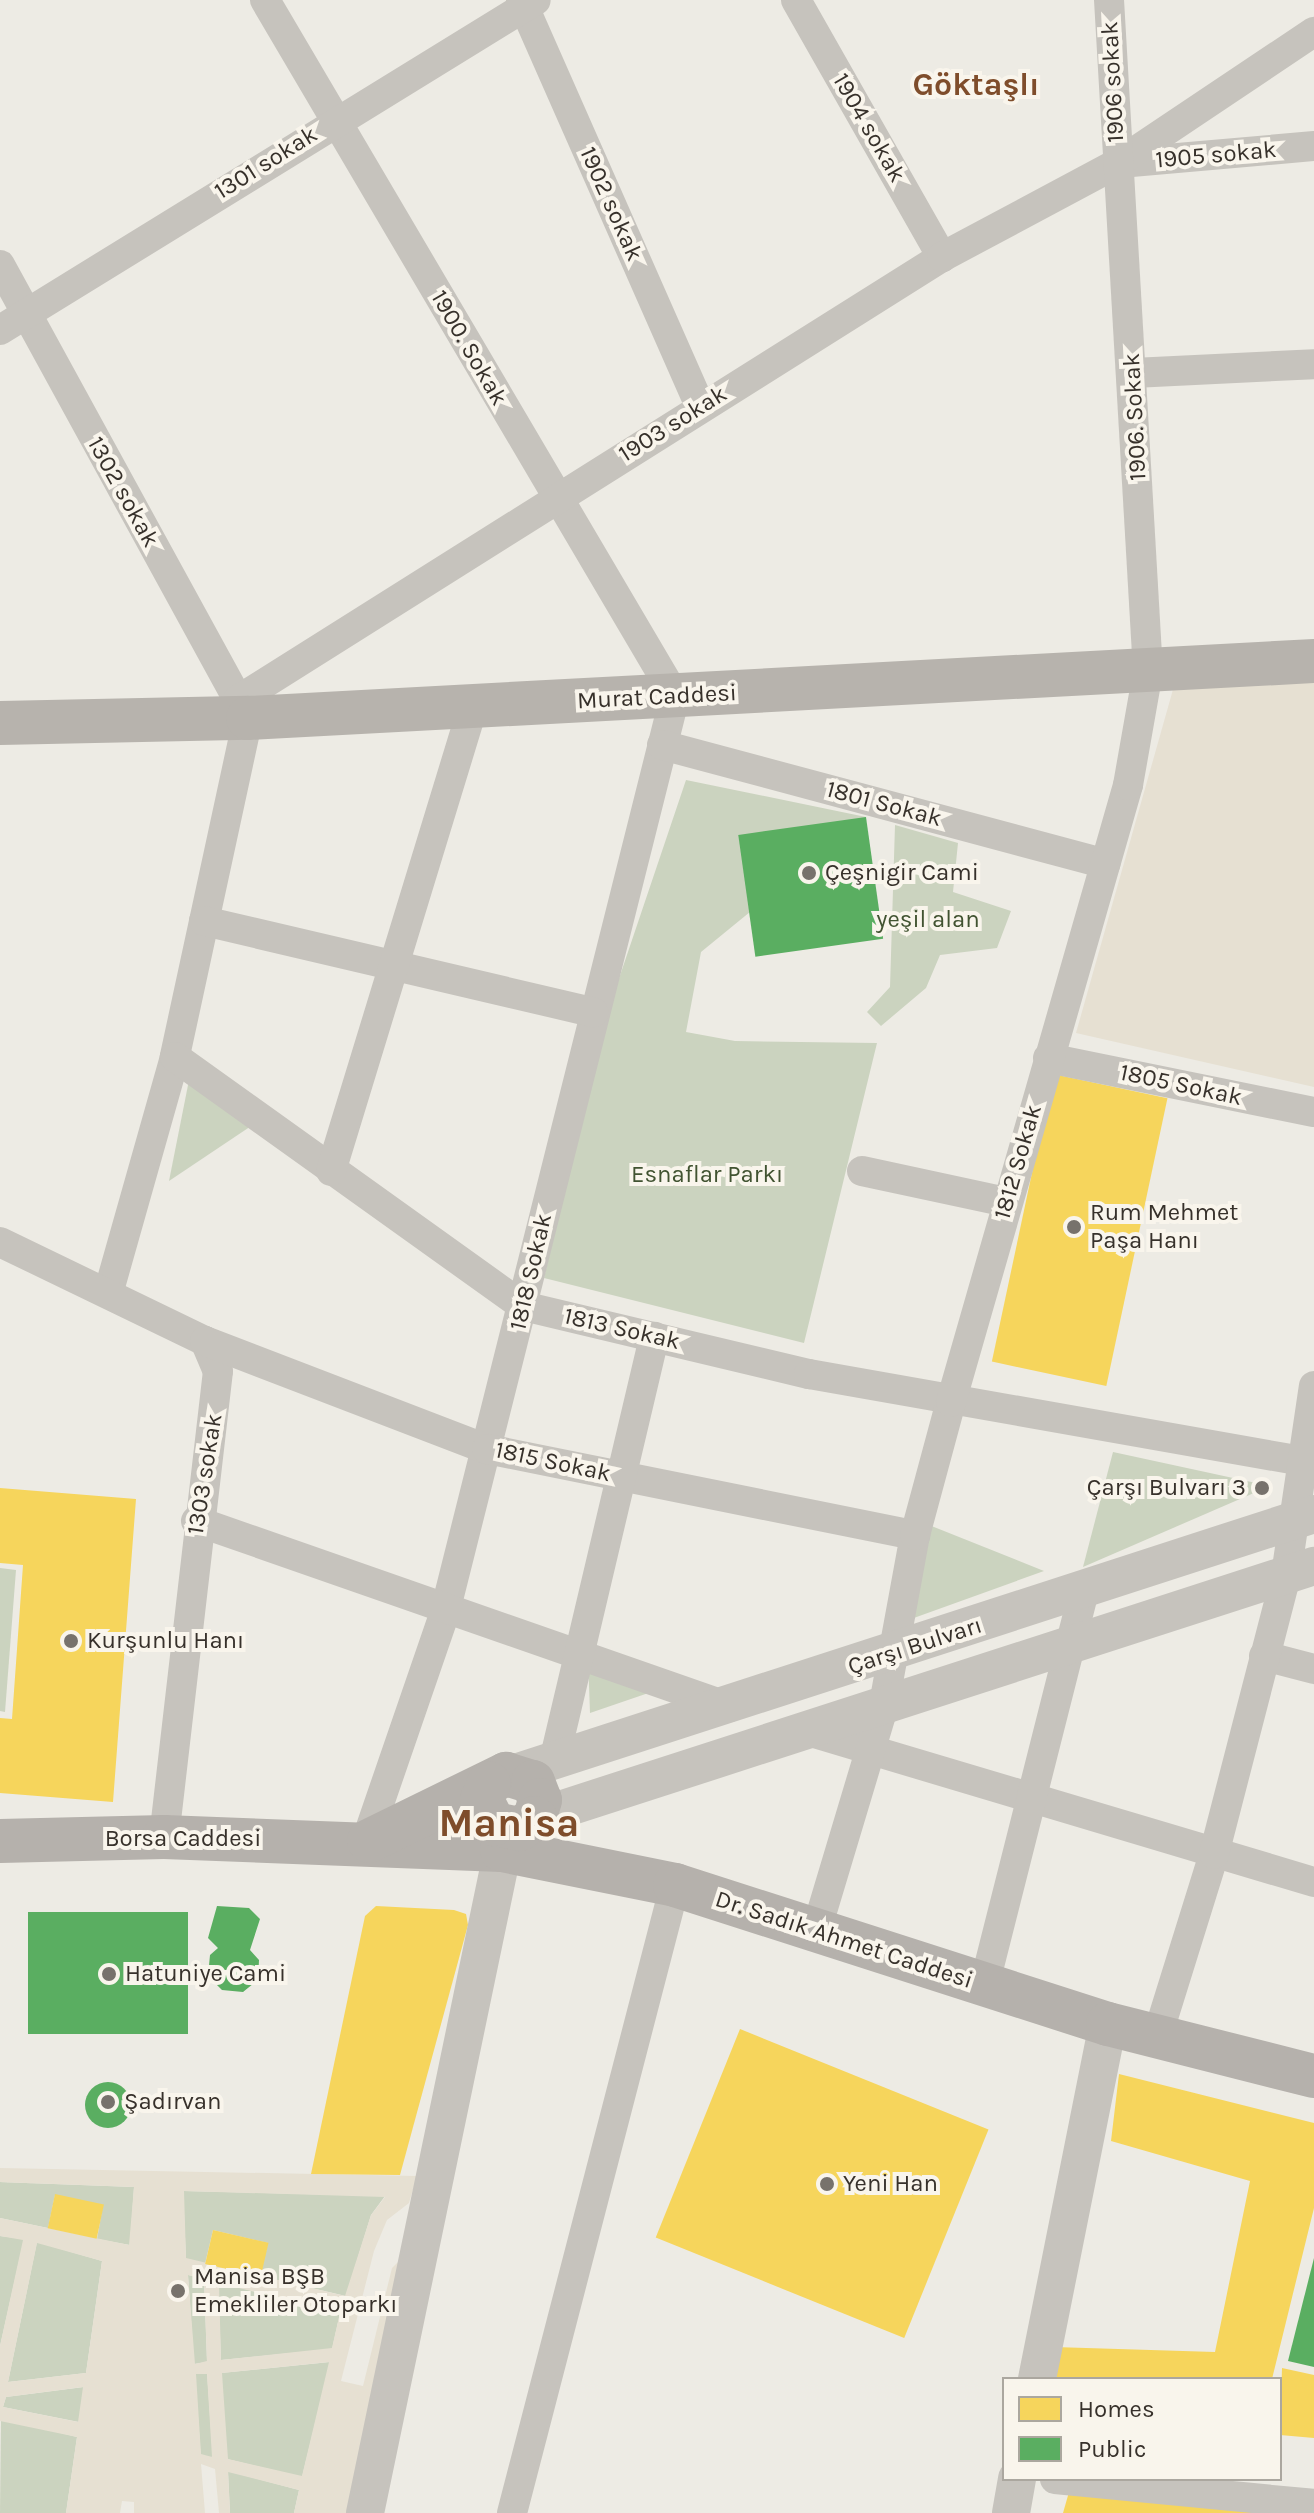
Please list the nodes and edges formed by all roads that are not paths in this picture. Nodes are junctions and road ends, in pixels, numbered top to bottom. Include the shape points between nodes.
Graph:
1 (265, 0) edge
2 (796, 0) edge
3 (1109, 0) edge
4 (527, 3) edge
5 (1314, 32) edge
6 (336, 119) junction
7 (1314, 146) edge
8 (1118, 163) junction
9 (942, 257) junction
10 (0, 265) edge
11 (12, 323) edge
12 (1314, 364) edge
13 (1133, 373) junction
14 (701, 408) junction
15 (556, 497) junction
16 (1314, 661) edge
17 (1148, 672) junction
18 (675, 696) junction
19 (473, 707) junction
20 (243, 709) junction
21 (0, 723) edge
22 (662, 745) junction
23 (1105, 864) junction
24 (204, 921) junction
25 (395, 963) junction
26 (593, 1012) junction
27 (175, 1057) junction
28 (1048, 1058) junction
29 (1314, 1112) edge
30 (331, 1171) junction
31 (862, 1171) dead end
32 (1006, 1202) junction
33 (0, 1242) edge
34 (109, 1290) junction
35 (523, 1306) junction
36 (654, 1337) junction
37 (205, 1341) junction
38 (1314, 1386) edge
39 (951, 1402) junction
40 (487, 1449) junction
41 (1302, 1461) junction
42 (624, 1476) junction
43 (1305, 1517) edge
44 (196, 1521) junction
45 (915, 1535) junction
46 (1300, 1570) edge
47 (1084, 1590) junction
48 (445, 1612) junction
49 (1073, 1644) junction
50 (893, 1653) junction
51 (582, 1654) junction
52 (1264, 1656) junction
53 (1314, 1669) edge
54 (884, 1704) junction
55 (729, 1707) junction
56 (804, 1730) junction
57 (871, 1750) junction
58 (520, 1772) junction
59 (1036, 1800) junction
60 (529, 1825) junction
61 (164, 1837) junction
62 (0, 1841) edge
63 (366, 1842) junction
64 (1214, 1854) junction
65 (580, 1864) junction
66 (1314, 1882) edge
67 (675, 1885) junction
68 (817, 1928) junction
69 (984, 1986) junction
70 (1108, 2024) junction
71 (1158, 2034) junction
72 (1314, 2076) edge
73 (1037, 2377) edge
74 (1017, 2481) edge
75 (1076, 2481) edge
76 (1314, 2504) edge
77 (365, 2513) edge
78 (512, 2513) edge
79 (1011, 2513) edge

1 - 6 street, 1900. Sokak
2 - 9 street, 1904 sokak
3 - 8 street, 1906 sokak
4 - 6 street, 1301 sokak
4 - 14 street, 1902 sokak
5 - 8 street, 1903 sokak
6 - 11 street, 1301 sokak
6 - 15 street, 1900. Sokak
7 - 8 street, 1905 sokak
8 - 9 street, 1903 sokak
8 - 13 street, 1906. Sokak
9 - 14 street, 1903 sokak
10 - 11 street, 1302 sokak
11 - 20 street, 1302 sokak
12 - 13 street
13 - 17 street, 1906. Sokak
14 - 15 street, 1903 sokak
15 - 18 street, 1900. Sokak
15 - 20 street, 1903 sokak
16 - 17 main road, Murat Caddesi
17 - 18 main road, Murat Caddesi
17 - 23 street, 1812 Sokak
18 - 19 main road, Murat Caddesi
18 - 22 street, 1818 Sokak
19 - 20 main road, Murat Caddesi
19 - 25 street
20 - 21 main road, Murat Caddesi
20 - 24 street
22 - 23 street, 1801 Sokak
22 - 26 street, 1818 Sokak
23 - 28 street, 1812 Sokak
24 - 25 street
24 - 27 street
25 - 26 street
25 - 30 street
26 - 35 street, 1818 Sokak
27 - 30 street, 1813 Sokak
27 - 34 street
28 - 29 street, 1805 Sokak
28 - 32 street, 1812 Sokak
30 - 35 street, 1813 Sokak
31 - 32 street
32 - 39 street, 1812 Sokak
33 - 34 street
34 - 37 street
35 - 36 street, 1813 Sokak
35 - 40 street, 1818 Sokak
36 - 39 street, 1813 Sokak
36 - 42 street
37 - 40 street, 1815 Sokak
37 - 44 street, 1303 sokak via 218,1371
38 - 41 street
39 - 41 street, 1813 Sokak
39 - 45 street, 1812 Sokak
40 - 42 street, 1815 Sokak
40 - 48 street, 1818 Sokak
41 - 43 street
42 - 45 street, 1815 Sokak
42 - 51 street
43 - 46 street
43 - 47 street, Çarşı Bulvarı
44 - 48 street
44 - 61 street, 1303 sokak
45 - 50 street, 1812 Sokak
46 - 49 street, Çarşı Bulvarı
46 - 52 street
47 - 49 street
47 - 50 street, Çarşı Bulvarı
48 - 51 street
48 - 63 street, 1818 Sokak
49 - 54 street, Çarşı Bulvarı
49 - 59 street
50 - 54 street, 1812 Sokak
50 - 55 street, Çarşı Bulvarı
51 - 55 street
51 - 58 street
52 - 53 street
52 - 64 street
54 - 56 street, Çarşı Bulvarı
54 - 57 street, 1812 Sokak
55 - 58 street, Çarşı Bulvarı
56 - 57 street
56 - 60 street, Çarşı Bulvarı
57 - 59 street
57 - 68 street, 1812 Sokak
58 - 60 main road via 483,1809
58 - 63 main road
59 - 64 street
59 - 69 street
60 - 63 main road, Dr. Sadık Ahmet Caddesi
60 - 65 main road, Dr. Sadık Ahmet Caddesi
60 - 65 street via 560,1834
60 - 77 street
61 - 62 main road, Borsa Caddesi
61 - 63 main road, Borsa Caddesi
64 - 66 street
64 - 71 street
65 - 67 main road, Dr. Sadık Ahmet Caddesi
67 - 68 main road, Dr. Sadık Ahmet Caddesi
67 - 78 street
68 - 69 main road, Dr. Sadık Ahmet Caddesi
69 - 70 main road, Dr. Sadık Ahmet Caddesi
70 - 71 main road, Dr. Sadık Ahmet Caddesi
70 - 73 street
71 - 72 main road, Dr. Sadık Ahmet Caddesi
74 - 79 street
75 - 76 street

